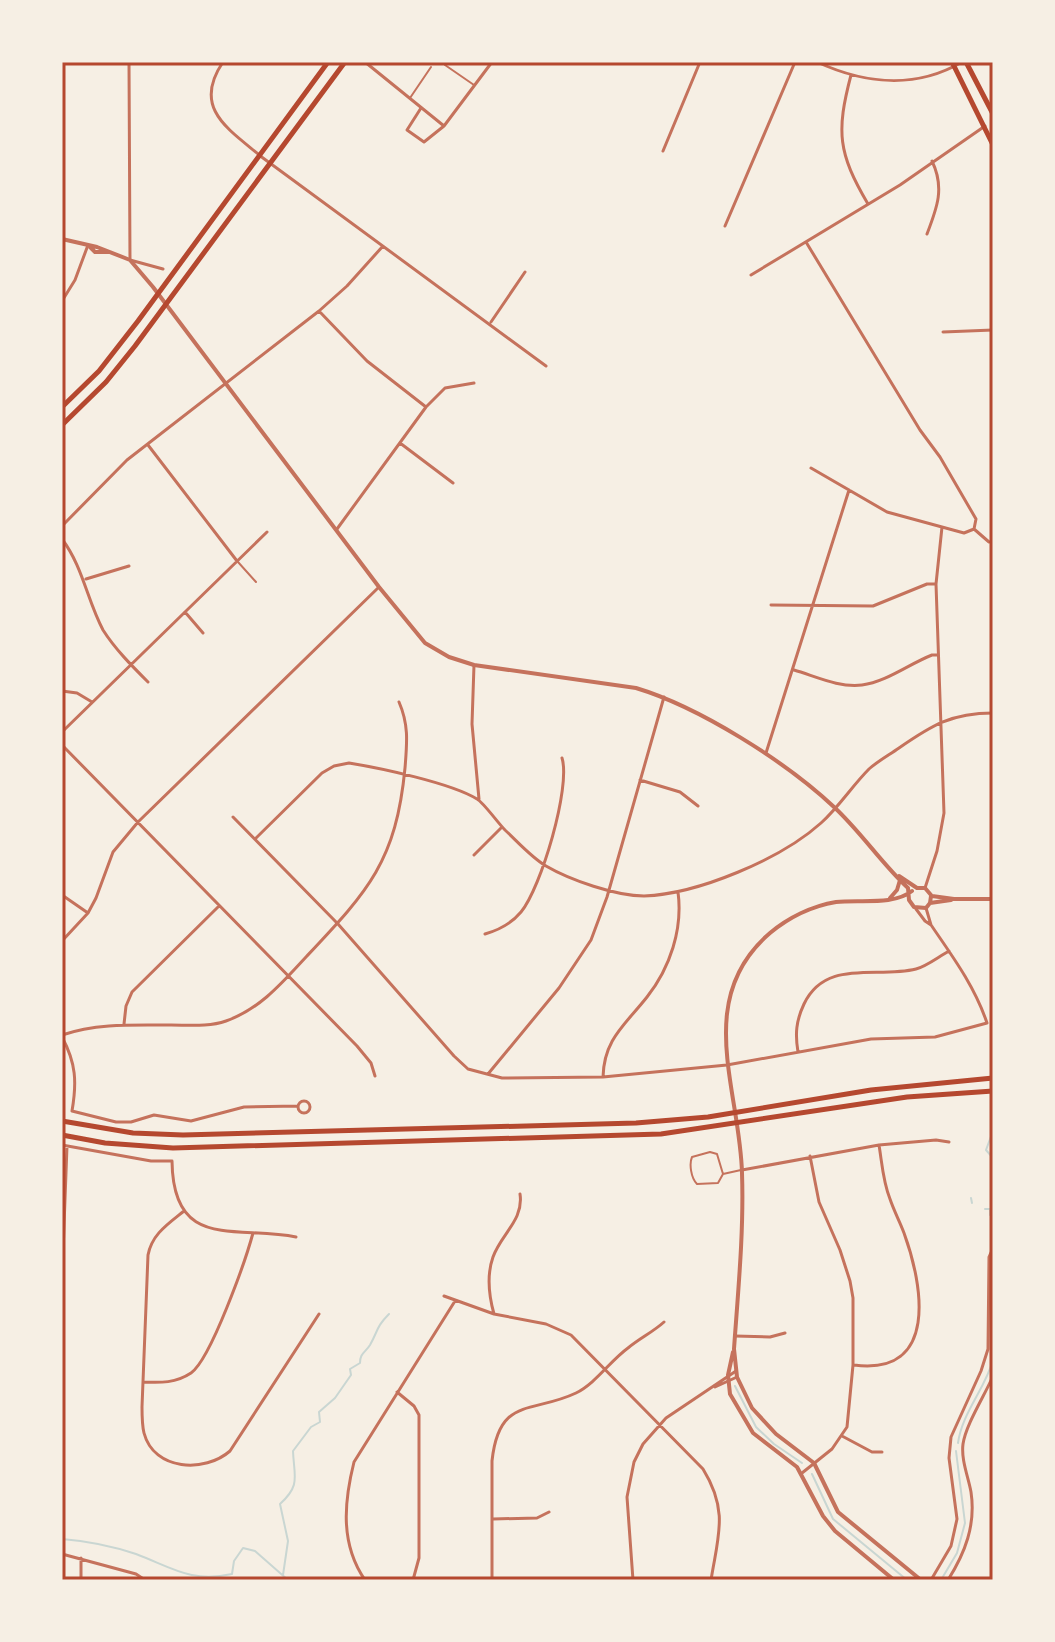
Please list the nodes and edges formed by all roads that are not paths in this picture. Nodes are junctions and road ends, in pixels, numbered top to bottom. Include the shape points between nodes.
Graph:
1 (129, 62) edge
2 (223, 62) edge
3 (328, 62) edge
4 (345, 62) edge
5 (365, 62) edge
6 (492, 62) edge
7 (700, 62) edge
8 (795, 62) edge
9 (817, 62) edge
10 (964, 62) edge
11 (371, 64) edge
12 (953, 64) edge
13 (445, 65) dead end
14 (431, 67) dead end
15 (851, 75) junction
16 (475, 86) junction
17 (409, 99) junction
18 (421, 108) junction
19 (993, 114) edge
20 (444, 126) junction
21 (985, 126) junction
22 (993, 145) edge
23 (663, 151) dead end
24 (262, 157) junction
25 (932, 161) junction
26 (270, 163) junction
27 (868, 204) junction
28 (725, 226) dead end
29 (927, 234) dead end
30 (62, 239) edge
31 (806, 242) junction
32 (88, 245) junction
33 (383, 246) junction
34 (130, 260) junction
35 (163, 269) dead end
36 (525, 272) dead end
37 (751, 275) dead end
38 (158, 294) junction
39 (62, 301) edge
40 (165, 305) junction
41 (319, 311) junction
42 (490, 322) junction
43 (993, 330) edge
44 (943, 332) dead end
45 (546, 366) dead end
46 (474, 383) dead end
47 (226, 384) junction
48 (62, 407) edge
49 (426, 407) junction
50 (62, 425) edge
51 (400, 443) junction
52 (148, 445) junction
53 (811, 468) dead end
54 (453, 483) dead end
55 (849, 490) junction
56 (62, 526) edge
57 (942, 527) junction
58 (337, 529) junction
59 (974, 529) junction
60 (267, 532) dead end
61 (62, 539) edge
62 (989, 542) dead end
63 (237, 561) junction
64 (129, 566) dead end
65 (85, 579) junction
66 (256, 582) dead end
67 (936, 584) junction
68 (379, 587) junction
69 (771, 605) dead end
70 (812, 607) junction
71 (185, 612) junction
72 (203, 633) dead end
73 (937, 655) junction
74 (131, 665) junction
75 (474, 665) junction
76 (794, 670) junction
77 (148, 682) dead end
78 (62, 691) edge
79 (664, 697) junction
80 (92, 702) junction
81 (399, 702) dead end
82 (993, 713) edge
83 (941, 721) junction
84 (62, 732) edge
85 (62, 745) edge
86 (765, 756) junction
87 (562, 758) dead end
88 (404, 776) junction
89 (640, 780) junction
90 (479, 799) junction
91 (698, 806) dead end
92 (836, 809) junction
93 (233, 817) dead end
94 (138, 822) junction
95 (502, 827) junction
96 (255, 839) junction
97 (474, 855) dead end
98 (545, 865) junction
99 (898, 878) junction
100 (925, 888) junction
101 (609, 890) junction
102 (678, 892) junction
103 (912, 892) junction
104 (62, 895) edge
105 (931, 896) junction
106 (892, 899) junction
107 (954, 899) junction
108 (993, 899) edge
109 (910, 903) junction
110 (930, 903) junction
111 (219, 906) junction
112 (926, 908) junction
113 (916, 909) junction
114 (88, 913) junction
115 (338, 924) junction
116 (931, 925) junction
117 (485, 934) dead end
118 (62, 941) edge
119 (949, 951) junction
120 (288, 976) junction
121 (124, 1025) junction
122 (62, 1036) edge
123 (798, 1053) junction
124 (727, 1065) junction
125 (375, 1076) dead end
126 (487, 1076) junction
127 (603, 1077) junction
128 (993, 1078) edge
129 (993, 1091) edge
130 (298, 1106) dead end
131 (734, 1112) junction
132 (62, 1121) edge
133 (736, 1124) junction
134 (62, 1135) edge
135 (949, 1142) dead end
136 (879, 1145) junction
137 (65, 1146) edge
138 (810, 1156) junction
139 (742, 1170) junction
140 (723, 1174) junction
141 (520, 1194) dead end
142 (184, 1211) junction
143 (253, 1233) junction
144 (296, 1237) dead end
145 (993, 1248) edge
146 (62, 1279) edge
147 (444, 1296) dead end
148 (455, 1301) junction
149 (319, 1314) dead end
150 (494, 1314) junction
151 (664, 1322) dead end
152 (785, 1333) dead end
153 (735, 1336) junction
154 (734, 1349) junction
155 (853, 1365) junction
156 (605, 1368) junction
157 (736, 1374) junction
158 (728, 1375) junction
159 (993, 1376) edge
160 (143, 1382) junction
161 (727, 1383) junction
162 (711, 1388) junction
163 (397, 1392) junction
164 (659, 1424) junction
165 (842, 1436) junction
166 (882, 1452) dead end
167 (814, 1463) junction
168 (802, 1474) junction
169 (549, 1512) dead end
170 (493, 1519) junction
171 (62, 1554) edge
172 (81, 1558) junction
173 (81, 1580) edge
174 (145, 1580) edge
175 (365, 1580) edge
176 (413, 1580) edge
177 (492, 1580) edge
178 (633, 1580) edge
179 (711, 1580) edge
180 (894, 1580) edge
181 (921, 1580) edge
182 (931, 1580) edge
183 (948, 1580) edge

1 - 34 street
2 - 24 street via 212,81 216,115
3 - 24 main road
4 - 26 main road
5 - 11 street
6 - 16 street
7 - 23 street
8 - 28 street
9 - 15 street
10 - 12 street
10 - 19 main road
11 - 17 street
12 - 15 street via 914,81
12 - 21 main road
13 - 16 lane
14 - 17 lane
15 - 27 street via 841,132 851,175
16 - 20 street
17 - 18 street
18 - 20 street
18 - 20 street via 407,130 424,142
21 - 22 main road
21 - 25 street
24 - 26 street
24 - 38 main road
25 - 27 street
25 - 29 street via 940,197
26 - 33 street
26 - 40 main road
27 - 31 street
30 - 32 street
31 - 37 street
31 - 59 street via 940,457 976,519
32 - 34 street
32 - 39 street
33 - 41 street
33 - 42 street
34 - 35 street
34 - 38 street
36 - 42 street
38 - 40 street
38 - 48 main road via 99,371
40 - 47 street
40 - 50 main road via 106,382
41 - 47 street
41 - 49 street via 367,361
42 - 45 street
43 - 44 street
46 - 49 street via 445,388
47 - 52 street
47 - 58 street
49 - 51 street
51 - 54 street
51 - 58 street
52 - 56 street
52 - 63 street
53 - 55 street
55 - 57 street via 887,512
55 - 70 street
57 - 59 street via 964,533
57 - 67 street
58 - 68 street
59 - 62 street
60 - 63 street
61 - 65 street
63 - 66 lane
63 - 71 street
64 - 65 street
65 - 74 street via 104,630
67 - 70 street via 873,606
67 - 73 street
68 - 75 street via 425,643
68 - 94 street
69 - 70 street
70 - 76 street
71 - 72 street
71 - 74 street
73 - 76 street via 861,685
73 - 83 street
74 - 77 street
74 - 80 street
75 - 79 street via 605,681
75 - 90 street via 472,724
76 - 86 street
78 - 80 street
79 - 86 street
79 - 89 street
80 - 84 street
81 - 88 street via 408,731
82 - 83 street
83 - 92 street via 871,768
83 - 100 street via 944,813
85 - 94 street
86 - 92 street
87 - 98 street via 565,779
88 - 90 street
88 - 96 street via 349,763 334,766
88 - 115 street via 388,849 368,888
89 - 91 street via 680,792
89 - 101 street
90 - 95 street
92 - 99 street
92 - 102 street via 770,856
93 - 96 street
94 - 111 street
94 - 114 street via 113,852
95 - 97 street
95 - 98 street
96 - 115 street
98 - 101 street
98 - 117 street via 518,916
99 - 103 street
99 - 103 street
99 - 106 street
100 - 103 street
100 - 105 street
101 - 102 street via 640,896
101 - 126 street via 580,959
102 - 127 street via 678,929 661,977 612,1039 603,1059
103 - 106 street
103 - 109 street
104 - 114 street
105 - 107 street
105 - 110 street
106 - 109 street
106 - 124 street via 813,908 771,932 754,949 729,997
107 - 108 street
107 - 110 street
109 - 113 street
110 - 112 street
111 - 120 street
111 - 121 street via 132,992
112 - 113 street
112 - 116 street
113 - 116 street
114 - 118 street
115 - 120 street
115 - 126 street via 454,1056
116 - 119 street
119 - 123 street via 918,968 828,978 805,1001 797,1019
119 - 123 street via 987,1023 935,1037 871,1039
120 - 121 street via 266,999 224,1022
120 - 125 street via 366,1055
121 - 122 street via 83,1028
122 - 130 street via 76,1071 72,1111 116,1122 154,1115 191,1121 244,1107
123 - 124 street
124 - 127 street
124 - 131 street
126 - 127 street
128 - 131 main road
129 - 133 main road via 907,1097
131 - 132 main road via 636,1123 198,1135 133,1133
131 - 133 street
133 - 134 main road via 629,1136 186,1148
133 - 139 street
135 - 136 street
136 - 138 street
136 - 155 street via 889,1198 913,1262 918,1327 914,1341 897,1360
137 - 142 street via 172,1161 173,1183
137 - 146 street
138 - 139 street
138 - 155 street via 819,1202 850,1281
139 - 140 lane
139 - 153 street
140 - 140 lane via 717,1154 690,1161 697,1184 718,1183
141 - 150 street via 519,1213 492,1259
142 - 143 street via 207,1228
142 - 160 street via 150,1244
143 - 144 street
143 - 160 street via 199,1364 180,1379
145 - 182 street via 988,1349 951,1437 957,1519 951,1546
147 - 148 street
148 - 150 street
148 - 163 street
149 - 160 street via 236,1444 213,1463 185,1465 157,1453 143,1432
150 - 156 street via 561,1329
151 - 156 street
152 - 153 street
153 - 154 street
154 - 157 street
154 - 158 street
155 - 165 street via 849,1418
156 - 164 street
156 - 170 street via 575,1393 515,1413 500,1430 492,1461
157 - 158 street
157 - 161 street
157 - 167 street via 752,1408
158 - 161 street
158 - 162 street
159 - 183 street via 963,1441 970,1532
161 - 162 street
161 - 168 street via 753,1433
162 - 164 street
163 - 175 street via 354,1462 346,1492 346,1535
163 - 176 street via 419,1415 419,1558
164 - 178 street via 643,1444 629,1483
164 - 179 street via 703,1469 717,1498 721,1531
165 - 166 street
165 - 167 street
167 - 168 street
167 - 181 street via 838,1512
168 - 180 street via 835,1531
169 - 170 street via 537,1518
170 - 177 street
171 - 172 street
172 - 173 street
172 - 174 street

